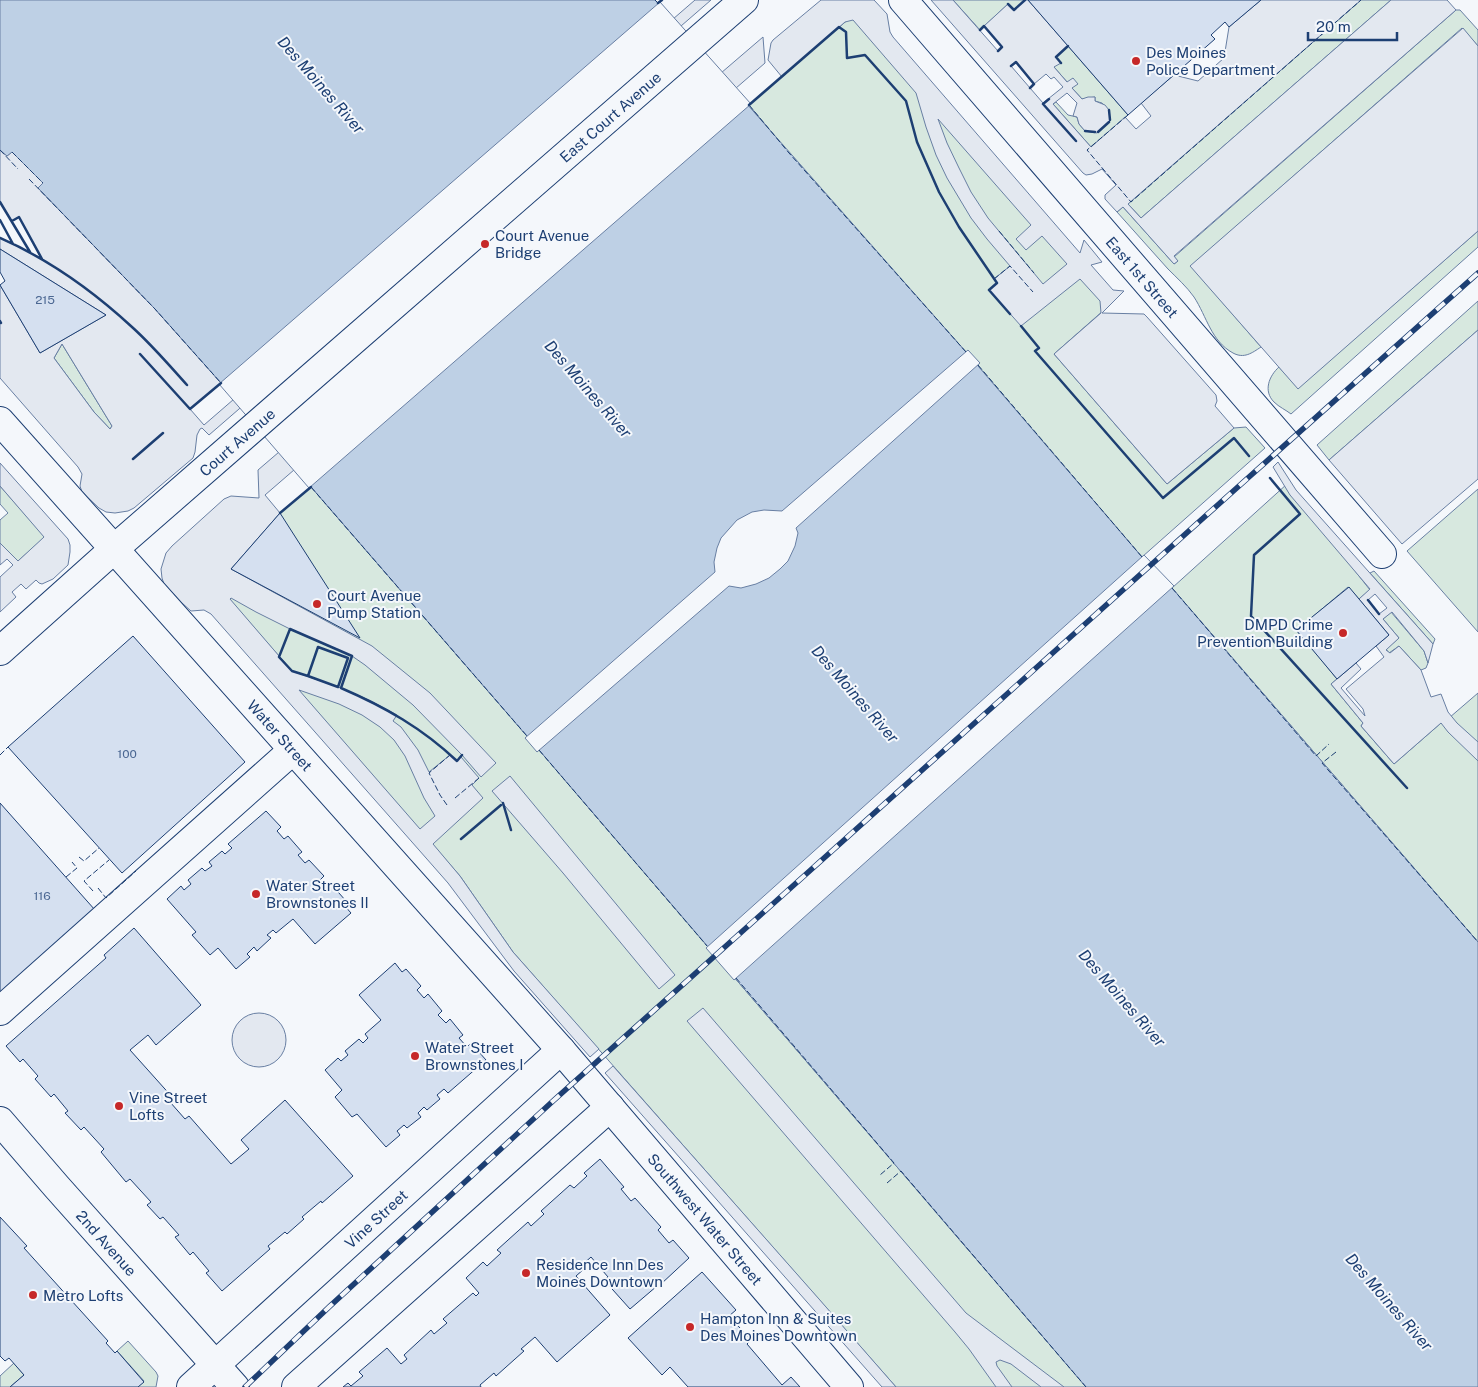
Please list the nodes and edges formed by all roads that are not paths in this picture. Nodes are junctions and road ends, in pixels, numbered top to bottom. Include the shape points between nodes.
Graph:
1 (903, 0) edge
2 (736, 7) edge
3 (476, 233) joint
4 (0, 421) edge
5 (114, 549) junction
6 (1382, 554) dead end
7 (0, 651) edge
8 (293, 750) junction
9 (0, 1011) edge
10 (561, 1050) junction
11 (610, 1107) junction
12 (0, 1120) edge
13 (214, 1365) junction
14 (191, 1387) edge
15 (235, 1387) edge
16 (296, 1387) edge
17 (850, 1387) edge

1 - 6 street, East 1st Street
2 - 3 street, East Court Avenue
3 - 5 street, Court Avenue
4 - 5 street, Water Street
5 - 7 street, Court Avenue
5 - 8 street, Water Street
8 - 9 street
8 - 10 street, Water Street
10 - 11 street, Southwest Water Street
10 - 13 street, Vine Street
11 - 16 street
11 - 17 street, Southwest Water Street
12 - 13 street, 2nd Avenue
13 - 14 street, Vine Street
13 - 15 street, 2nd Avenue

